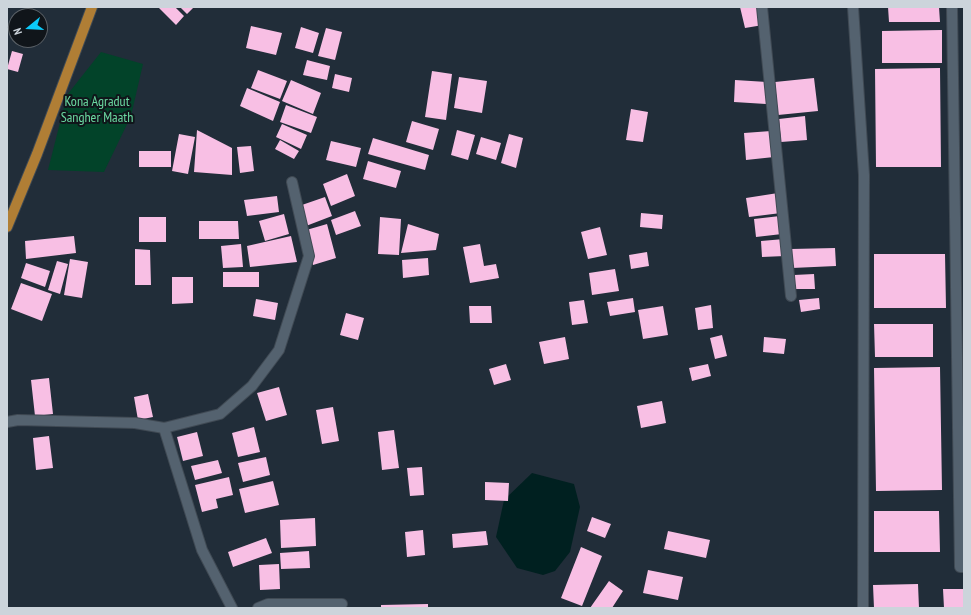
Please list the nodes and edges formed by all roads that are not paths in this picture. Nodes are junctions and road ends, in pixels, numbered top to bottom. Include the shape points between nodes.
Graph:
1 (92, 7) edge
2 (762, 7) edge
3 (853, 7) edge
4 (952, 7) edge
5 (292, 182) dead end
6 (7, 227) edge
7 (790, 296) dead end
8 (960, 314) edge
9 (7, 422) edge
10 (164, 428) junction
11 (964, 567) edge
12 (342, 604) dead end
13 (232, 608) edge
14 (258, 608) edge
15 (863, 608) edge

1 - 6 main road
2 - 7 street
3 - 15 street via 864,175
4 - 8 street
5 - 10 street via 309,256 279,350 252,386 220,414
8 - 11 street via 960,567
9 - 10 street via 18,420 135,423
10 - 13 street via 202,550
12 - 14 street via 268,604

